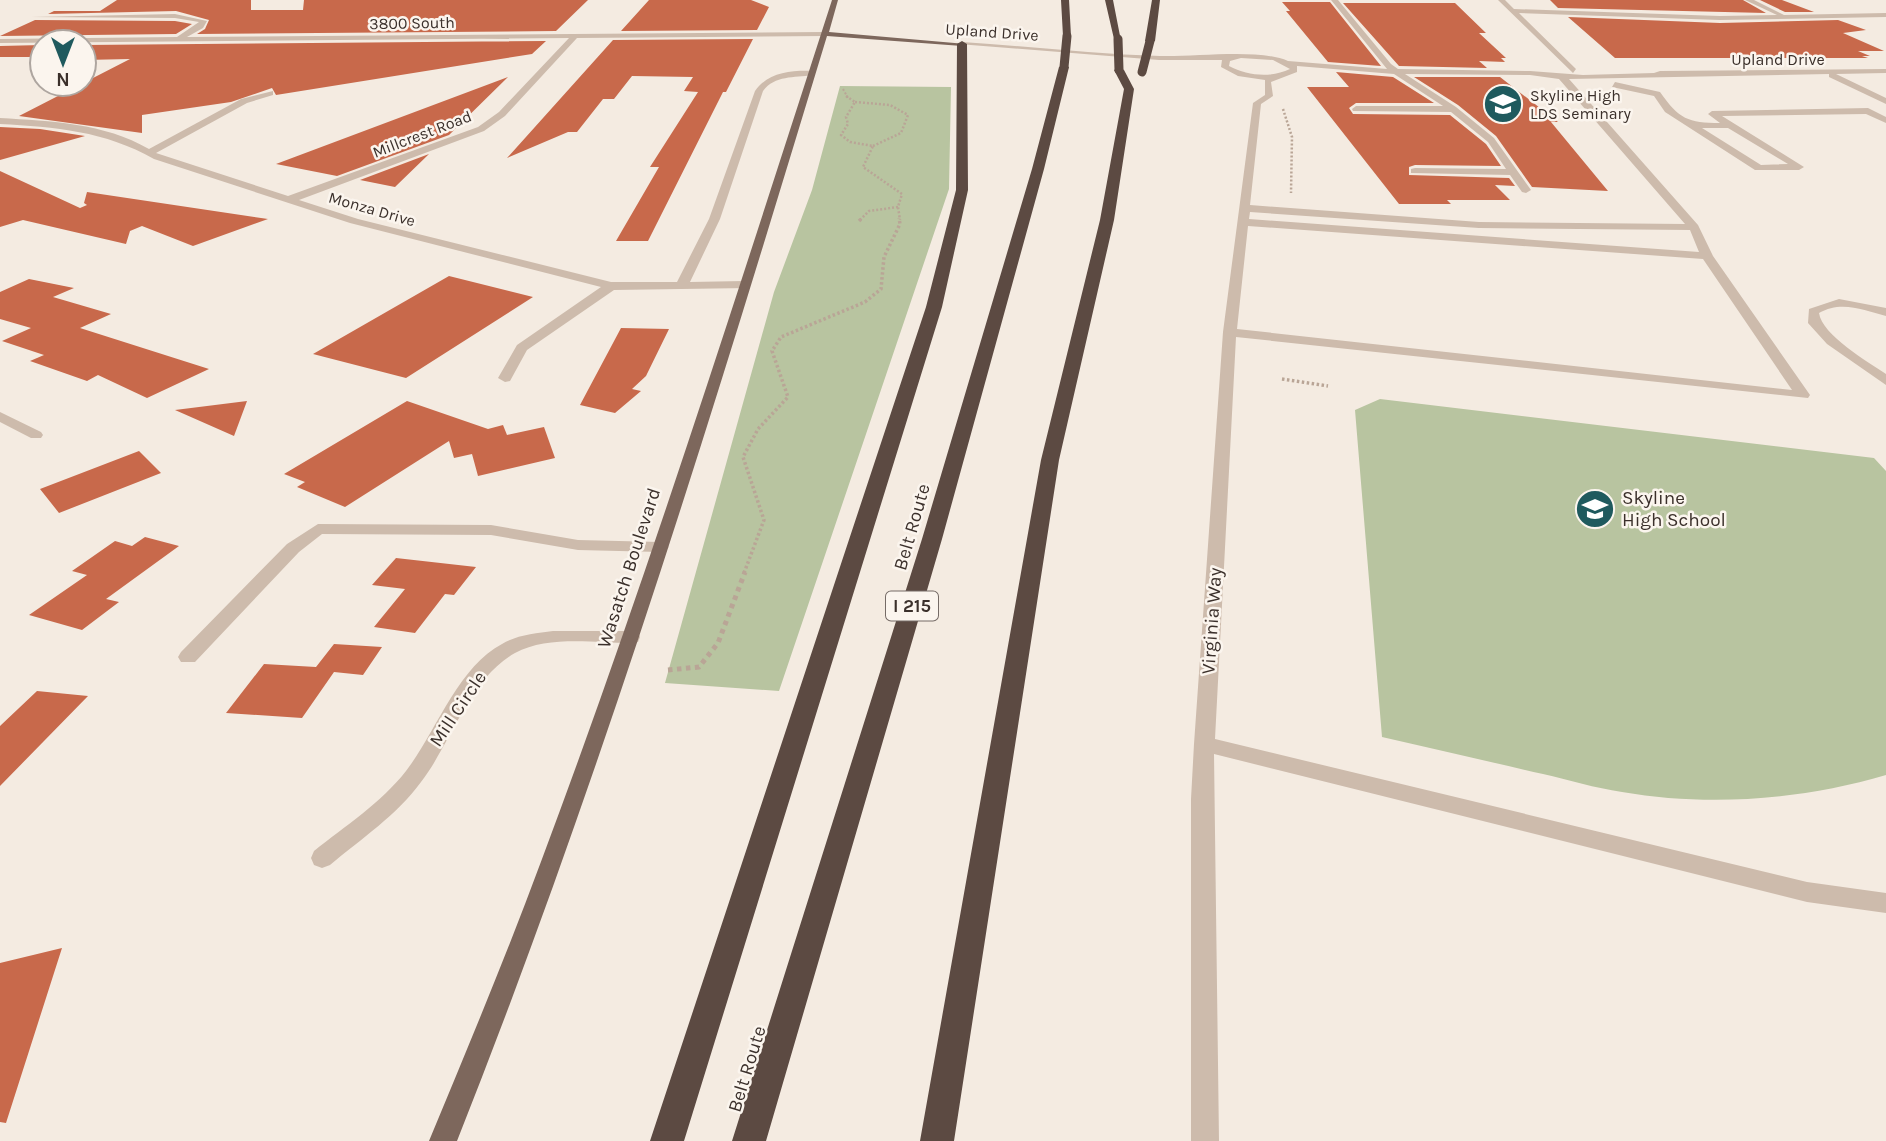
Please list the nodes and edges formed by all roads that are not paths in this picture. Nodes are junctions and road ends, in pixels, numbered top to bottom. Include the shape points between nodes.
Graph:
1 (835, 0) edge
2 (1065, 0) edge
3 (1109, 0) edge
4 (1156, 0) edge
5 (1334, 0) edge
6 (1501, 0) edge
7 (1748, 0) edge
8 (1512, 11) junction
9 (1886, 15) edge
10 (1784, 16) junction
11 (35, 17) dead end
12 (824, 34) junction
13 (576, 35) junction
14 (179, 39) junction
15 (0, 41) edge
16 (962, 44) junction
17 (1158, 58) junction
18 (1232, 58) junction
19 (1225, 67) junction
20 (1290, 68) junction
21 (1573, 71) junction
22 (1886, 71) edge
23 (1398, 72) junction
24 (812, 73) junction
25 (1238, 73) junction
26 (1531, 73) junction
27 (1829, 73) junction
28 (1671, 74) junction
29 (1272, 76) junction
30 (1561, 76) junction
31 (1130, 77) junction
32 (1608, 84) dead end
33 (270, 93) dead end
34 (1886, 101) edge
35 (1257, 103) junction
36 (1356, 109) dead end
37 (1453, 110) junction
38 (1886, 120) edge
39 (0, 121) edge
40 (1730, 125) junction
41 (1692, 126) junction
42 (150, 152) junction
43 (1415, 171) dead end
44 (1514, 172) junction
45 (1526, 190) dead end
46 (288, 200) junction
47 (1245, 208) junction
48 (1243, 222) junction
49 (1694, 227) junction
50 (1707, 256) junction
51 (744, 285) junction
52 (611, 286) junction
53 (681, 286) junction
54 (1886, 312) edge
55 (1230, 332) junction
56 (505, 378) dead end
57 (1886, 381) edge
58 (0, 416) edge
59 (36, 435) dead end
60 (660, 547) junction
61 (631, 637) junction
62 (188, 657) dead end
63 (1205, 744) junction
64 (322, 858) dead end
65 (1886, 903) edge
66 (443, 1141) edge
67 (667, 1141) edge
68 (749, 1141) edge
69 (937, 1141) edge
70 (1205, 1141) edge

1 - 12 main road, Wasatch Boulevard
2 - 68 highway, Belt Route / I 215, bridge via 1064,67 1052,124 938,521
3 - 31 highway, bridge
4 - 31 highway, bridge via 1150,41
5 - 23 street
6 - 8 street
7 - 10 street
8 - 10 street
8 - 21 street
9 - 10 street
11 - 14 street via 184,16 203,20
12 - 13 street, 3800 South
12 - 16 main road, Upland Drive
12 - 24 main road, Wasatch Boulevard
13 - 14 street, 3800 South
13 - 46 street, Millcrest Road via 502,114 481,129
14 - 15 street, 3800 South
16 - 17 street, Upland Drive
16 - 67 highway via 962,190 934,307
17 - 18 street, Upland Drive
17 - 19 street, Upland Drive
18 - 19 street via 1226,60
18 - 20 street, Upland Drive via 1263,56
19 - 25 street, Upland Drive
20 - 23 street, Upland Drive
20 - 29 street
21 - 26 street, Upland Drive
21 - 28 street, Upland Drive
22 - 27 street, Upland Drive
23 - 26 street, Upland Drive
23 - 37 street
24 - 51 main road, Wasatch Boulevard
24 - 53 street via 766,81 718,210
25 - 29 street
25 - 35 street
26 - 30 street, Upland Drive
27 - 28 street, Upland Drive
27 - 34 street
28 - 30 street, Upland Drive
29 - 35 street, Virginia Way via 1267,82 1269,96
30 - 49 street
31 - 69 highway via 1107,220 1050,460
32 - 41 street via 1657,94 1668,110
33 - 42 street via 244,101
35 - 47 street, Virginia Way
36 - 37 street
37 - 44 street via 1492,140
38 - 40 street via 1868,111 1712,114
39 - 42 street, Monza Drive via 81,126 131,141
40 - 41 street
40 - 41 street via 1799,167 1759,168
42 - 46 street, Monza Drive
43 - 44 street
44 - 45 street
46 - 52 street, Monza Drive via 367,225
47 - 48 street, Virginia Way
47 - 49 street via 1479,225
48 - 50 street
48 - 55 street, Virginia Way
49 - 50 street
50 - 55 street via 1803,395
51 - 53 street, Monza Drive
51 - 60 main road, Wasatch Boulevard
52 - 53 street, Monza Drive
52 - 56 street via 522,348
54 - 57 street via 1839,303 1822,305 1813,312 1814,323 1832,341
55 - 63 street, Virginia Way
58 - 59 street
60 - 61 main road, Wasatch Boulevard
60 - 62 street via 578,545 491,530 318,529 293,548
61 - 64 street, Mill Circle via 545,638 507,649 484,670 414,776
61 - 66 main road, Wasatch Boulevard via 564,831
63 - 65 street via 1807,892
63 - 70 street, Virginia Way

